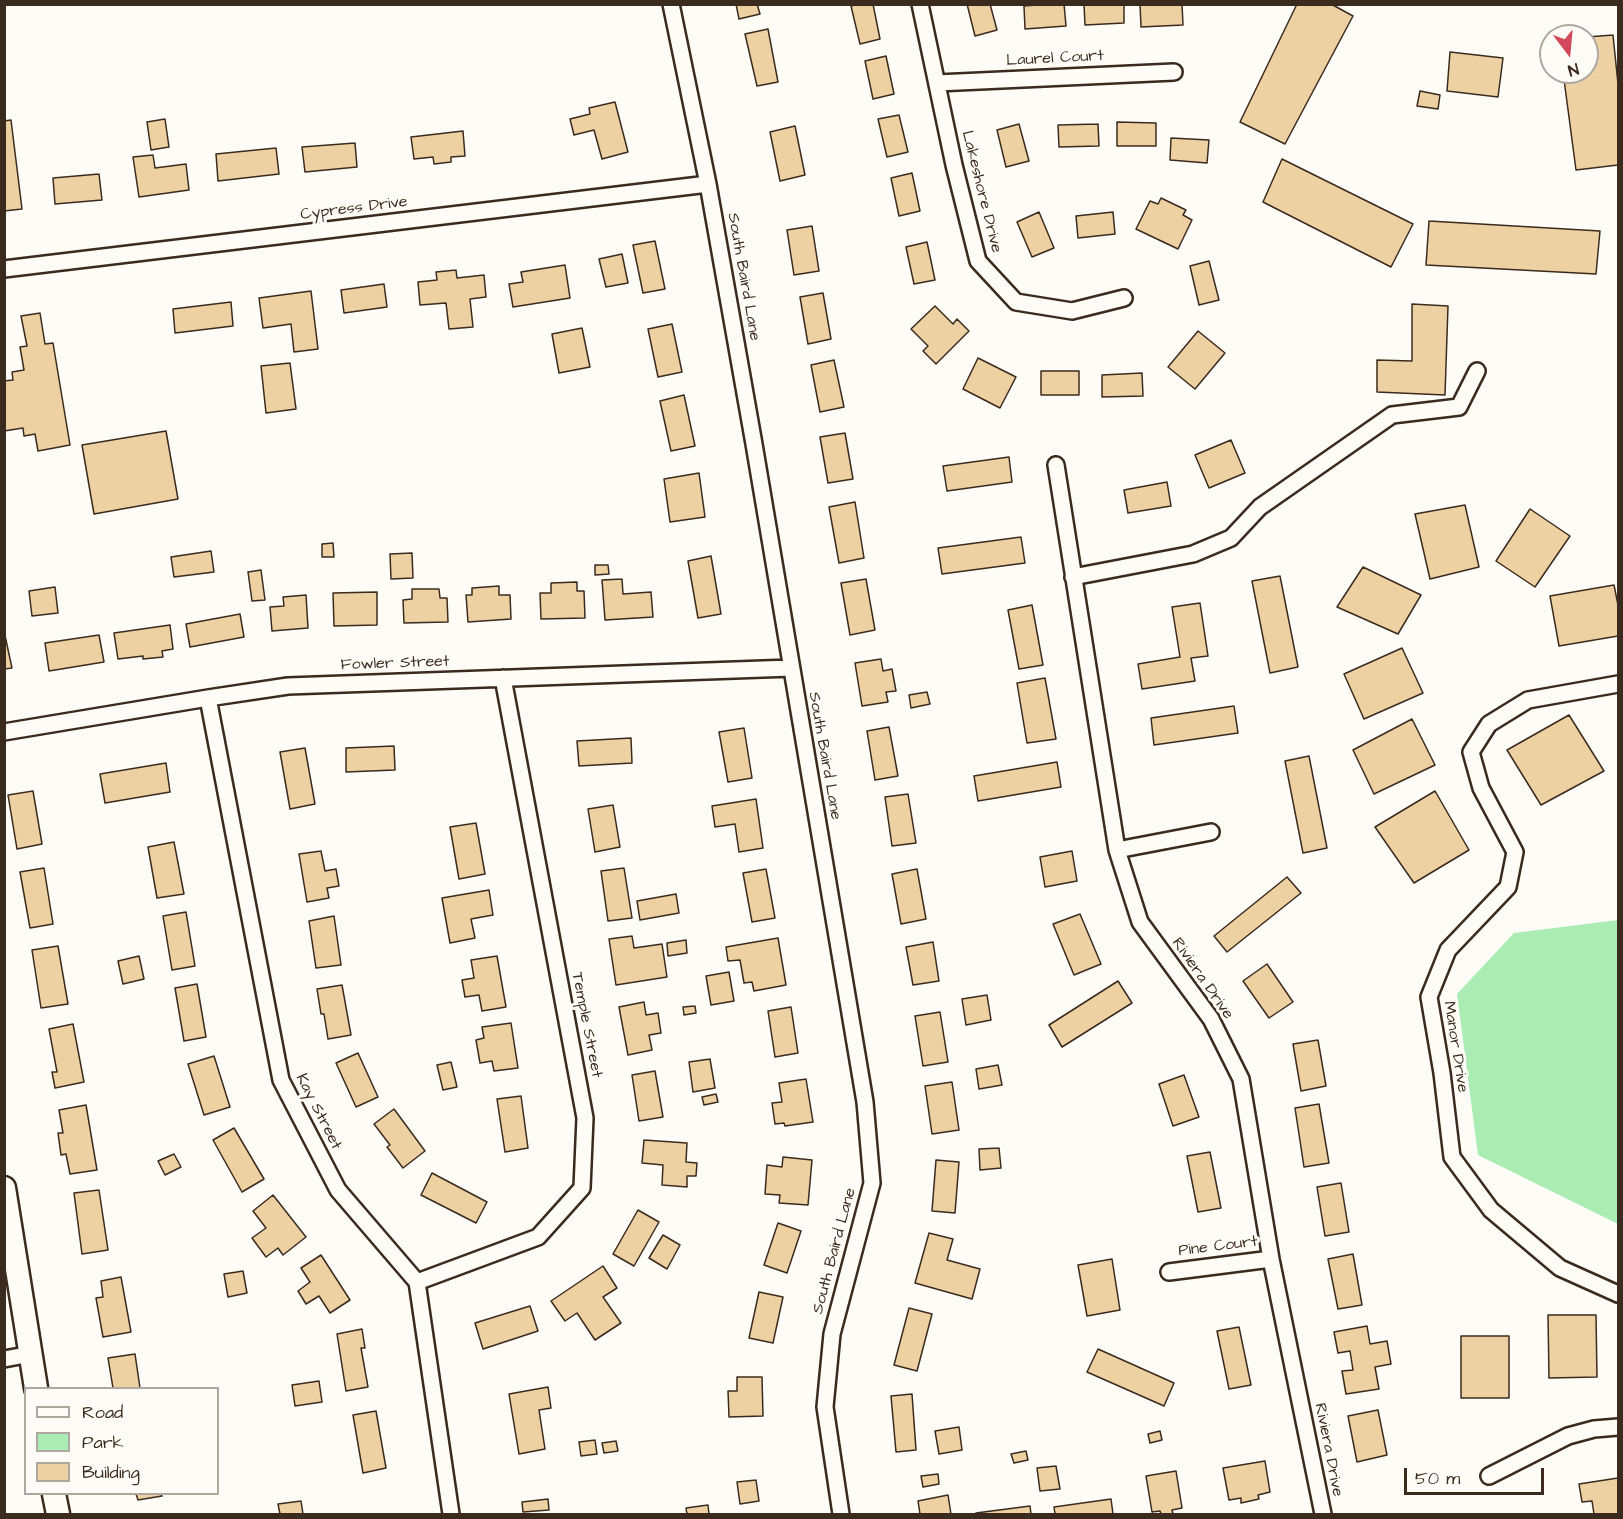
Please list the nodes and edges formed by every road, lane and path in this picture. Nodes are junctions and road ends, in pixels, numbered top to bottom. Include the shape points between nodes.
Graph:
1 (671, 4) edge
2 (920, 4) edge
3 (1174, 72) dead end
4 (937, 83) junction
5 (708, 184) junction
6 (4, 269) edge
7 (1124, 298) dead end
8 (1477, 371) dead end
9 (1056, 465) dead end
10 (1073, 577) junction
11 (791, 668) junction
12 (503, 678) junction
13 (1618, 684) edge
14 (208, 698) junction
15 (4, 732) edge
16 (1211, 832) dead end
17 (1118, 850) junction
18 (4, 1188) edge
19 (1271, 1259) junction
20 (1169, 1272) dead end
21 (417, 1282) junction
22 (1618, 1294) edge
23 (31, 1354) junction
24 (4, 1359) edge
25 (36, 1387) edge
26 (1618, 1427) edge
27 (1489, 1476) dead end
28 (54, 1495) edge
29 (58, 1515) edge
30 (452, 1515) edge
31 (841, 1515) edge
32 (1323, 1515) edge

1 - 5 street, South Baird Lane
2 - 4 street, Lakeshore Drive
3 - 4 street, Laurel Court
4 - 7 street, Lakeshore Drive via 978,261 1016,302 1072,311
5 - 6 street, Cypress Drive
5 - 11 street, South Baird Lane
8 - 10 street via 1460,407 1392,415 1260,507 1231,538 1193,554
9 - 10 street, Riviera Drive
10 - 17 street, Riviera Drive
11 - 12 street, Fowler Street
11 - 31 street, South Baird Lane via 865,1102 872,1183 832,1334 825,1407
12 - 14 street, Fowler Street via 288,686
12 - 21 street, Temple Street via 585,1118 582,1188 538,1237
13 - 22 street, Manor Drive via 1528,700 1489,724 1471,752 1481,788 1515,852 1508,887 1448,950 1429,997 1452,1157 1491,1210 1560,1268
14 - 15 street, Fowler Street
14 - 21 street, Kay Street via 281,1080 338,1190
16 - 17 street
17 - 19 street, Riviera Drive via 1140,922 1211,1019 1241,1079
18 - 23 street
19 - 20 street, Pine Court
19 - 32 street, Riviera Drive
21 - 30 street
23 - 24 street
23 - 25 street
26 - 27 street via 1568,1436
28 - 29 street

